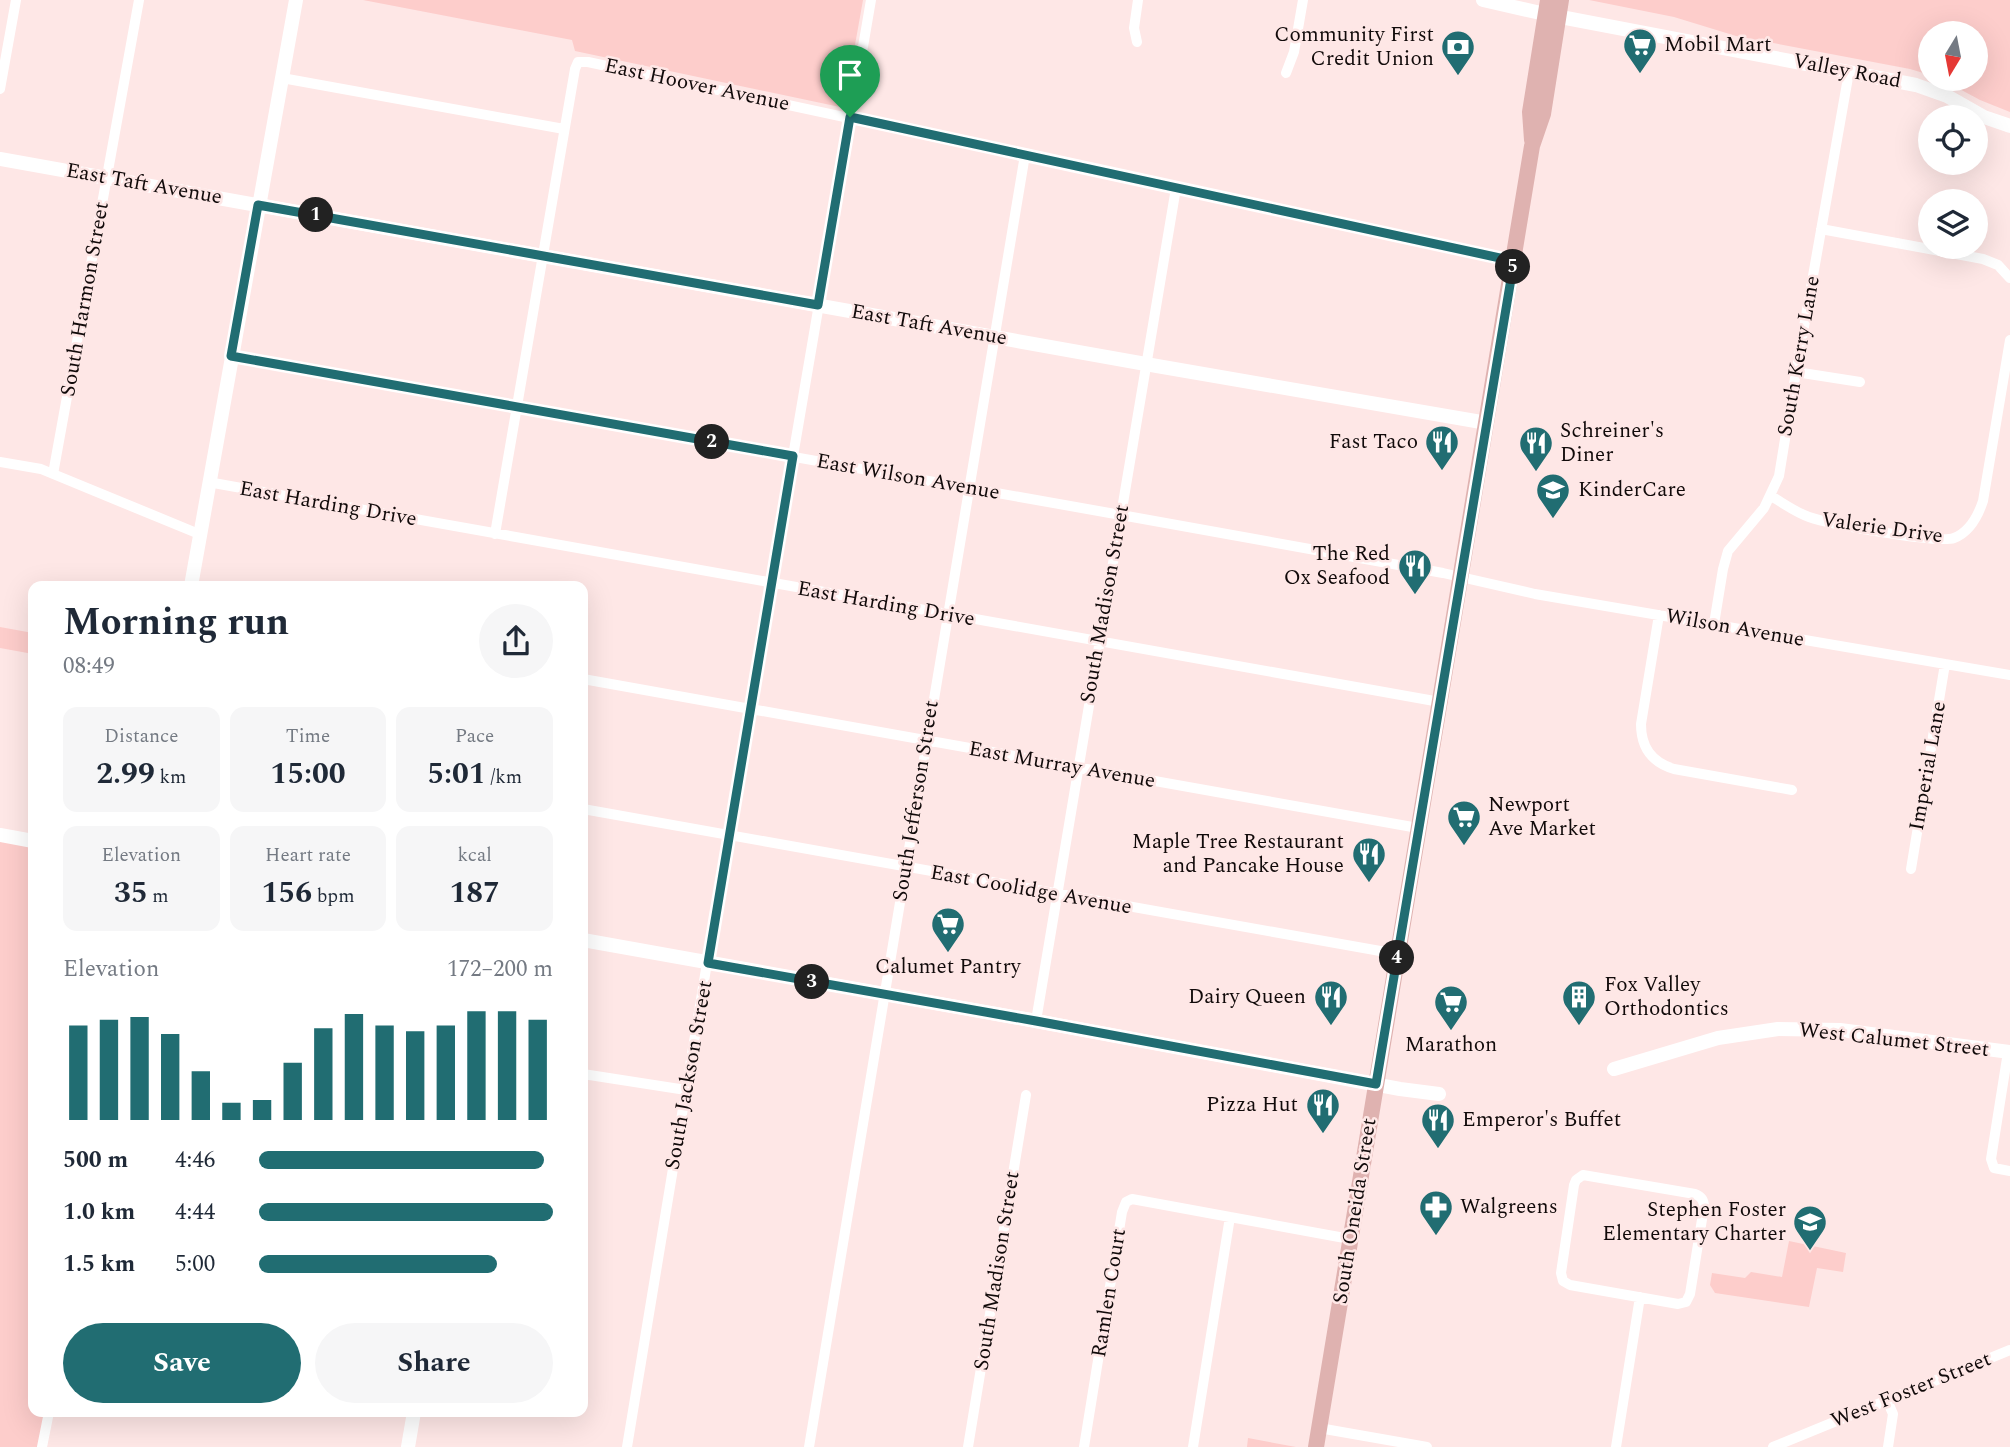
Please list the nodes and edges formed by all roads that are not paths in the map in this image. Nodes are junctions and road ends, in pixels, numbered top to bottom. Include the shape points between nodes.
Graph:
1 (16, 0) edge
2 (139, 0) edge
3 (296, 0) edge
4 (871, 0) edge
5 (1138, 0) edge
6 (1303, 0) edge
7 (1483, 0) edge
8 (1553, 9) edge
9 (1138, 42) dead end
10 (1849, 72) junction
11 (1286, 73) dead end
12 (282, 78) junction
13 (0, 89) edge
14 (850, 117) junction
15 (2010, 127) edge
16 (564, 129) junction
17 (1025, 155) junction
18 (0, 159) edge
19 (107, 178) junction
20 (1176, 188) junction
21 (258, 205) junction
22 (1821, 229) junction
23 (543, 255) junction
24 (1514, 261) junction
25 (2010, 278) edge
26 (818, 305) junction
27 (995, 337) junction
28 (2010, 340) edge
29 (231, 356) junction
30 (1146, 363) junction
31 (1796, 372) junction
32 (1860, 382) dead end
33 (517, 407) junction
34 (1487, 423) junction
35 (793, 456) junction
36 (0, 462) edge
37 (53, 474) junction
38 (208, 482) junction
39 (969, 488) junction
40 (1771, 496) junction
41 (1121, 515) junction
42 (199, 534) junction
43 (495, 534) junction
44 (1461, 578) junction
45 (192, 581) edge
46 (771, 584) junction
47 (948, 615) junction
48 (1659, 615) junction
49 (1714, 624) junction
50 (1099, 641) junction
51 (1945, 664) junction
52 (2010, 675) edge
53 (588, 680) edge
54 (1440, 702) junction
55 (750, 709) junction
56 (926, 741) junction
57 (1078, 768) junction
58 (1792, 790) dead end
59 (588, 810) edge
60 (1418, 828) junction
61 (0, 835) edge
62 (729, 835) junction
63 (28, 840) edge
64 (905, 867) junction
65 (1910, 869) dead end
66 (1057, 894) junction
67 (588, 941) edge
68 (1397, 954) junction
69 (708, 963) junction
70 (885, 995) junction
71 (1036, 1021) junction
72 (2009, 1052) edge
73 (1614, 1069) dead end
74 (588, 1074) edge
75 (1376, 1084) junction
76 (687, 1090) junction
77 (1439, 1094) dead end
78 (1026, 1095) dead end
79 (2010, 1171) edge
80 (1230, 1217) junction
81 (1350, 1239) junction
82 (1640, 1297) junction
83 (2010, 1350) edge
84 (1887, 1400) junction
85 (48, 1417) edge
86 (413, 1417) edge
87 (1319, 1428) junction
88 (42, 1447) edge
89 (408, 1447) edge
90 (627, 1447) edge
91 (809, 1447) edge
92 (968, 1447) edge
93 (1084, 1447) edge
94 (1193, 1447) edge
95 (1316, 1447) edge
96 (1427, 1447) edge
97 (1616, 1447) edge
98 (1773, 1447) edge
99 (1888, 1447) edge

1 - 13 street
2 - 19 street, South Harmon Street
3 - 12 street
4 - 14 street, South Jackson Street
5 - 9 street
6 - 11 street
7 - 8 street, Valley Road
8 - 10 street, Valley Road
8 - 24 main road, South Oneida Street via 1544,114 1532,146
10 - 15 street, Valley Road via 1929,89
10 - 22 street, South Kerry Lane
12 - 16 street
12 - 21 street
14 - 16 street, East Hoover Avenue via 579,62
14 - 17 street, East Hoover Avenue
14 - 26 street, South Jackson Street
16 - 23 street
17 - 20 street, East Hoover Avenue
17 - 27 street, South Jefferson Street
18 - 19 street, East Taft Avenue
19 - 21 street, East Taft Avenue
19 - 37 street, South Harmon Street
20 - 24 street, East Hoover Avenue
20 - 30 street, South Madison Street
21 - 23 street, East Taft Avenue
21 - 29 street
22 - 25 street via 1983,259 1998,265
22 - 31 street, South Kerry Lane
23 - 26 street, East Taft Avenue
23 - 33 street
24 - 34 main road, South Oneida Street
26 - 27 street, East Taft Avenue
26 - 35 street, South Jackson Street
27 - 30 street, East Taft Avenue
27 - 39 street, South Jefferson Street
28 - 40 street, Valerie Drive via 1983,501 1962,534 1943,540 1831,522 1800,513
29 - 33 street, East Wilson Avenue
29 - 38 street
30 - 34 street, East Taft Avenue
30 - 41 street, South Madison Street
31 - 32 street
31 - 40 street, South Kerry Lane via 1779,476
33 - 35 street, East Wilson Avenue
33 - 43 street
34 - 44 main road, South Oneida Street
35 - 39 street, East Wilson Avenue
35 - 46 street, South Jackson Street
36 - 37 street
37 - 42 street
38 - 42 street
38 - 43 street, East Harding Drive
39 - 41 street, East Wilson Avenue
39 - 47 street, South Jefferson Street
40 - 49 street, South Kerry Lane via 1728,551
41 - 44 street, East Wilson Avenue
41 - 50 street, South Madison Street
42 - 45 street
43 - 46 street, East Harding Drive
44 - 48 street, Wilson Avenue
44 - 54 main road, South Oneida Street
46 - 47 street, East Harding Drive
46 - 55 street, South Jackson Street
47 - 50 street, East Harding Drive
47 - 56 street, South Jefferson Street
48 - 49 street, Wilson Avenue
48 - 58 street via 1641,724 1647,751 1658,763 1674,769
49 - 51 street, Wilson Avenue
50 - 54 street, East Harding Drive
50 - 57 street, South Madison Street
51 - 52 street, Wilson Avenue
51 - 65 street, Imperial Lane
53 - 55 street, East Murray Avenue
54 - 60 main road, South Oneida Street
55 - 56 street, East Murray Avenue
55 - 62 street, South Jackson Street
56 - 57 street, East Murray Avenue
56 - 64 street, South Jefferson Street
57 - 60 street, East Murray Avenue
57 - 66 street, South Madison Street
59 - 62 street, East Coolidge Avenue
60 - 68 main road, South Oneida Street
61 - 63 street
62 - 64 street, East Coolidge Avenue
62 - 69 street, South Jackson Street
64 - 66 street, East Coolidge Avenue
64 - 70 street, South Jefferson Street
66 - 68 street, East Coolidge Avenue
66 - 71 street, South Madison Street
67 - 69 street
68 - 75 main road, South Oneida Street
69 - 70 street
69 - 76 street, South Jackson Street
70 - 71 street
70 - 91 street, South Jefferson Street
71 - 75 street
72 - 73 street, West Calumet Street via 1840,1030 1778,1029 1718,1038
72 - 79 street via 1991,1159 1994,1168
74 - 76 street
75 - 77 street
75 - 81 main road, South Oneida Street
76 - 90 street, South Jackson Street
78 - 92 street, South Madison Street
80 - 81 street, Ramlen Court
80 - 93 street, Ramlen Court via 1137,1199 1124,1205
80 - 94 street
81 - 87 main road, South Oneida Street
82 - 82 street via 1563,1281 1574,1185 1579,1177 1702,1198 1689,1299 1678,1304
82 - 97 street
83 - 84 street, West Foster Street
84 - 98 street, West Foster Street
84 - 99 street via 1892,1414
85 - 88 street
86 - 89 street
87 - 95 main road, South Oneida Street
87 - 96 street

